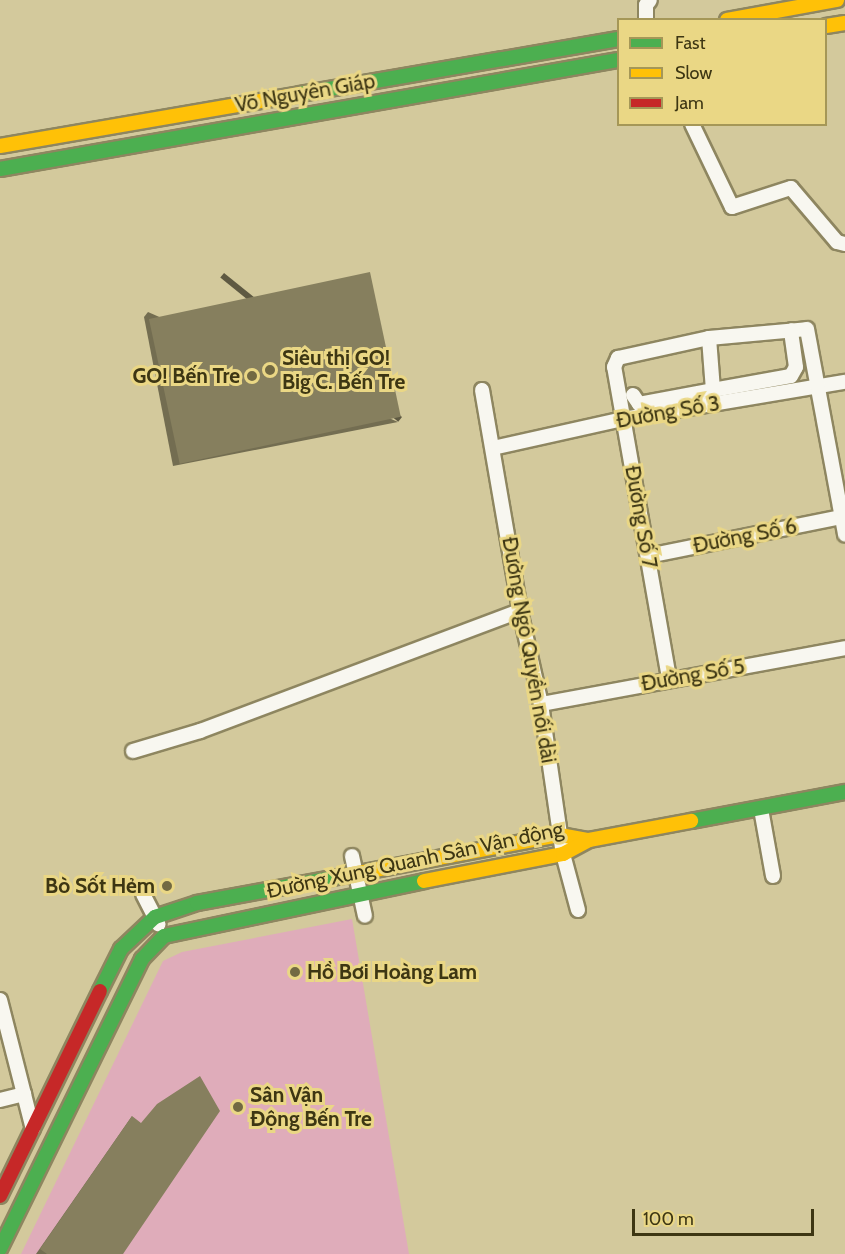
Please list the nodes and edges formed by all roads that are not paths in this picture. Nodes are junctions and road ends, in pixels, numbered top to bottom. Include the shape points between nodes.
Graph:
1 (650, 0) edge
2 (837, 0) edge
3 (646, 18) edge
4 (738, 18) edge
5 (845, 23) edge
6 (827, 26) edge
7 (617, 39) edge
8 (528, 55) junction
9 (617, 60) edge
10 (532, 74) junction
11 (693, 126) edge
12 (0, 146) edge
13 (0, 169) edge
14 (845, 244) edge
15 (790, 330) junction
16 (709, 338) junction
17 (845, 382) edge
18 (818, 386) junction
19 (482, 390) dead end
20 (713, 390) junction
21 (633, 395) dead end
22 (623, 419) junction
23 (493, 448) junction
24 (841, 517) junction
25 (845, 535) edge
26 (648, 556) junction
27 (520, 610) junction
28 (845, 648) edge
29 (669, 678) junction
30 (541, 704) junction
31 (133, 751) dead end
32 (845, 792) edge
33 (761, 809) junction
34 (560, 835) junction
35 (589, 840) junction
36 (563, 854) junction
37 (352, 856) dead end
38 (356, 875) junction
39 (773, 876) dead end
40 (143, 894) dead end
41 (360, 896) junction
42 (578, 910) dead end
43 (365, 916) dead end
44 (155, 917) junction
45 (164, 936) junction
46 (0, 1000) edge
47 (24, 1094) junction
48 (0, 1100) edge
49 (33, 1129) junction
50 (24, 1146) junction
51 (46, 1156) junction
52 (0, 1196) edge
53 (0, 1249) edge

1 - 3 street
2 - 4 main road
5 - 6 main road
7 - 8 main road, Võ Nguyên Giáp
8 - 10 main road
8 - 12 main road, Võ Nguyên Giáp
9 - 10 main road, Võ Nguyên Giáp
10 - 13 main road, Võ Nguyên Giáp
11 - 14 street via 732,207 791,188 837,242
15 - 16 street
15 - 18 street via 807,329
15 - 20 street via 796,367 791,376
16 - 20 street
16 - 22 street, Đường Số 7 via 618,358 614,367
17 - 18 street, Đường Số 3
18 - 22 street, Đường Số 3
18 - 24 street
19 - 23 street, Đường Ngô Quyền nối dài
20 - 21 street via 639,404
22 - 23 street, Đường Số 3
22 - 26 street, Đường Số 7
23 - 27 street, Đường Ngô Quyền nối dài
24 - 25 street
24 - 26 street, Đường Số 6
26 - 29 street, Đường Số 7
27 - 30 street, Đường Ngô Quyền nối dài
27 - 31 street via 200,731
28 - 29 street, Đường Số 5
29 - 30 street, Đường Số 5
30 - 34 street, Đường Ngô Quyền nối dài
32 - 33 main road
33 - 35 main road
33 - 39 street
34 - 35 main road, Đường Xung Quanh Sân Vận động
34 - 36 street, Đường Ngô Quyền nối dài
34 - 38 main road, Đường Xung Quanh Sân Vận động
35 - 36 main road, Đường Xung Quanh Sân Vận động
36 - 41 main road, Đường Xung Quanh Sân Vận động
36 - 42 street, Đường Ngô Quyền nối dài
37 - 38 street
38 - 41 street
38 - 44 main road, Đường Xung Quanh Sân Vận động via 197,903
40 - 44 street
41 - 43 street
41 - 45 main road, Đường Xung Quanh Sân Vận động via 202,925
44 - 45 street
44 - 49 main road, Đường Xung Quanh Sân Vận động via 121,949
45 - 51 main road via 142,959
46 - 47 street
47 - 48 street
47 - 49 street
49 - 50 main road, Đường Xung Quanh Sân Vận động
50 - 51 street
50 - 52 main road, Đường Xung Quanh Sân Vận động
51 - 53 main road

